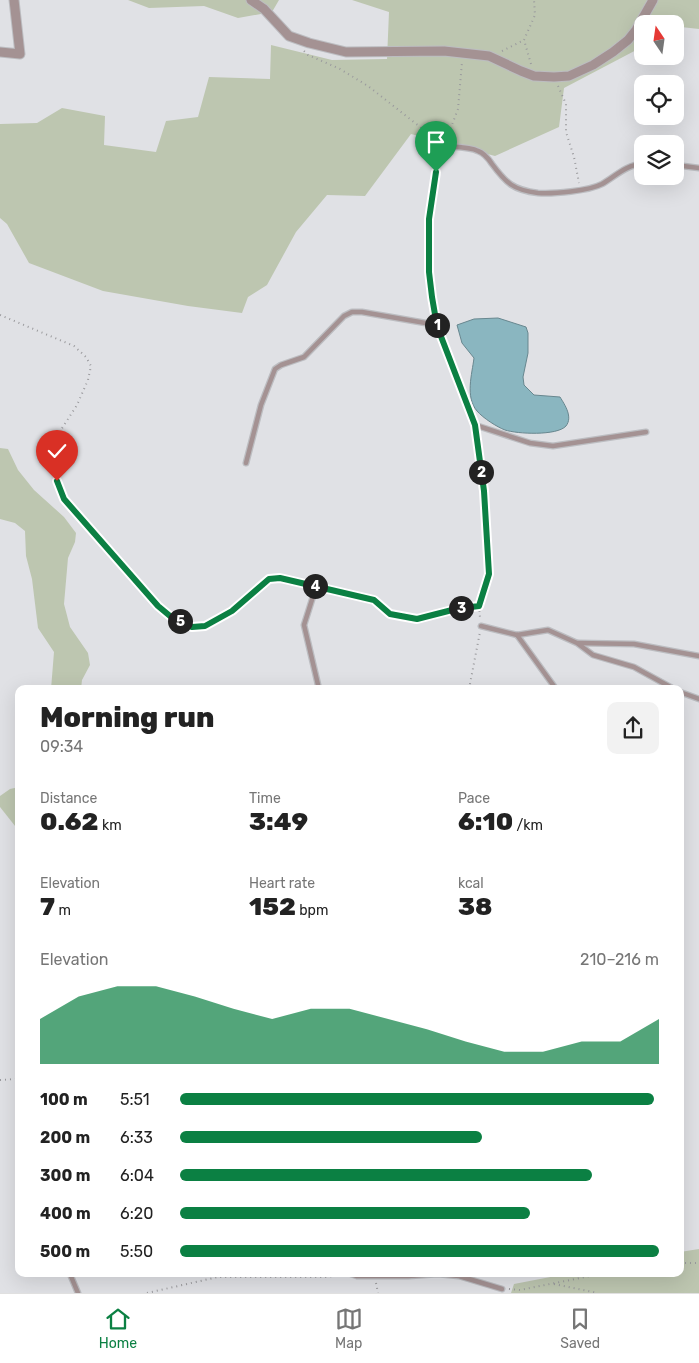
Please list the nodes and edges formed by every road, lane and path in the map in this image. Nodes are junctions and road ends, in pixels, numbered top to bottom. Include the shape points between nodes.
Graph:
1 (14, 0) edge
2 (251, 0) edge
3 (534, 0) edge
4 (653, 0) edge
5 (524, 40) junction
6 (302, 49) dead end
7 (0, 52) edge
8 (462, 53) junction
9 (488, 56) junction
10 (534, 76) junction
11 (554, 78) junction
12 (444, 146) junction
13 (634, 166) edge
14 (684, 166) edge
15 (699, 168) edge
16 (581, 191) junction
17 (0, 315) edge
18 (437, 326) junction
19 (475, 425) junction
20 (646, 432) dead end
21 (246, 463) dead end
22 (316, 587) junction
23 (479, 606) junction
24 (482, 626) junction
25 (516, 634) junction
26 (577, 643) junction
27 (699, 656) edge
28 (318, 685) edge
29 (470, 685) edge
30 (553, 685) edge
31 (667, 685) edge
32 (684, 693) edge
33 (699, 699) edge
34 (15, 1079) edge
35 (0, 1080) edge
36 (684, 1263) edge
37 (699, 1263) edge
38 (71, 1277) edge
39 (210, 1277) edge
40 (375, 1277) edge
41 (463, 1277) edge
42 (584, 1277) edge
43 (552, 1283) junction
44 (502, 1288) joint
45 (582, 1292) edge
46 (78, 1293) edge
47 (147, 1293) edge
48 (378, 1293) edge
49 (598, 1293) edge

1 - 7 street via 20,54
2 - 8 street via 289,36 309,43 346,52
3 - 5 path via 535,15
4 - 11 street via 636,30 613,52 569,76
5 - 9 path
5 - 10 path
6 - 12 path via 368,86
8 - 9 street
8 - 12 path via 458,109
9 - 10 street
10 - 11 street
11 - 16 path via 566,104 566,132
12 - 16 lane via 478,150 487,156 504,180 516,188 539,193
12 - 18 path via 436,172 429,219 429,272
13 - 16 lane via 600,185
14 - 15 lane
17 - 22 path via 74,346 91,366 77,405 59,433 57,481 64,499 158,606 192,627 205,626 232,611 269,579 280,578
18 - 19 path
18 - 21 lane via 362,312 344,316 304,357 275,369 261,405
19 - 20 lane via 530,443 553,446
19 - 23 path via 484,491 489,574
22 - 23 path via 374,600 390,614 417,619
22 - 28 lane via 304,625
23 - 24 path
24 - 25 lane
24 - 29 path
25 - 26 lane via 548,630
25 - 30 lane
26 - 27 lane via 634,644
26 - 31 lane via 593,655 634,667
32 - 33 lane
34 - 35 path
36 - 37 path
38 - 46 lane
39 - 47 path
40 - 48 path
41 - 44 lane
42 - 43 path
43 - 44 path via 520,1290
43 - 45 path
45 - 49 path

